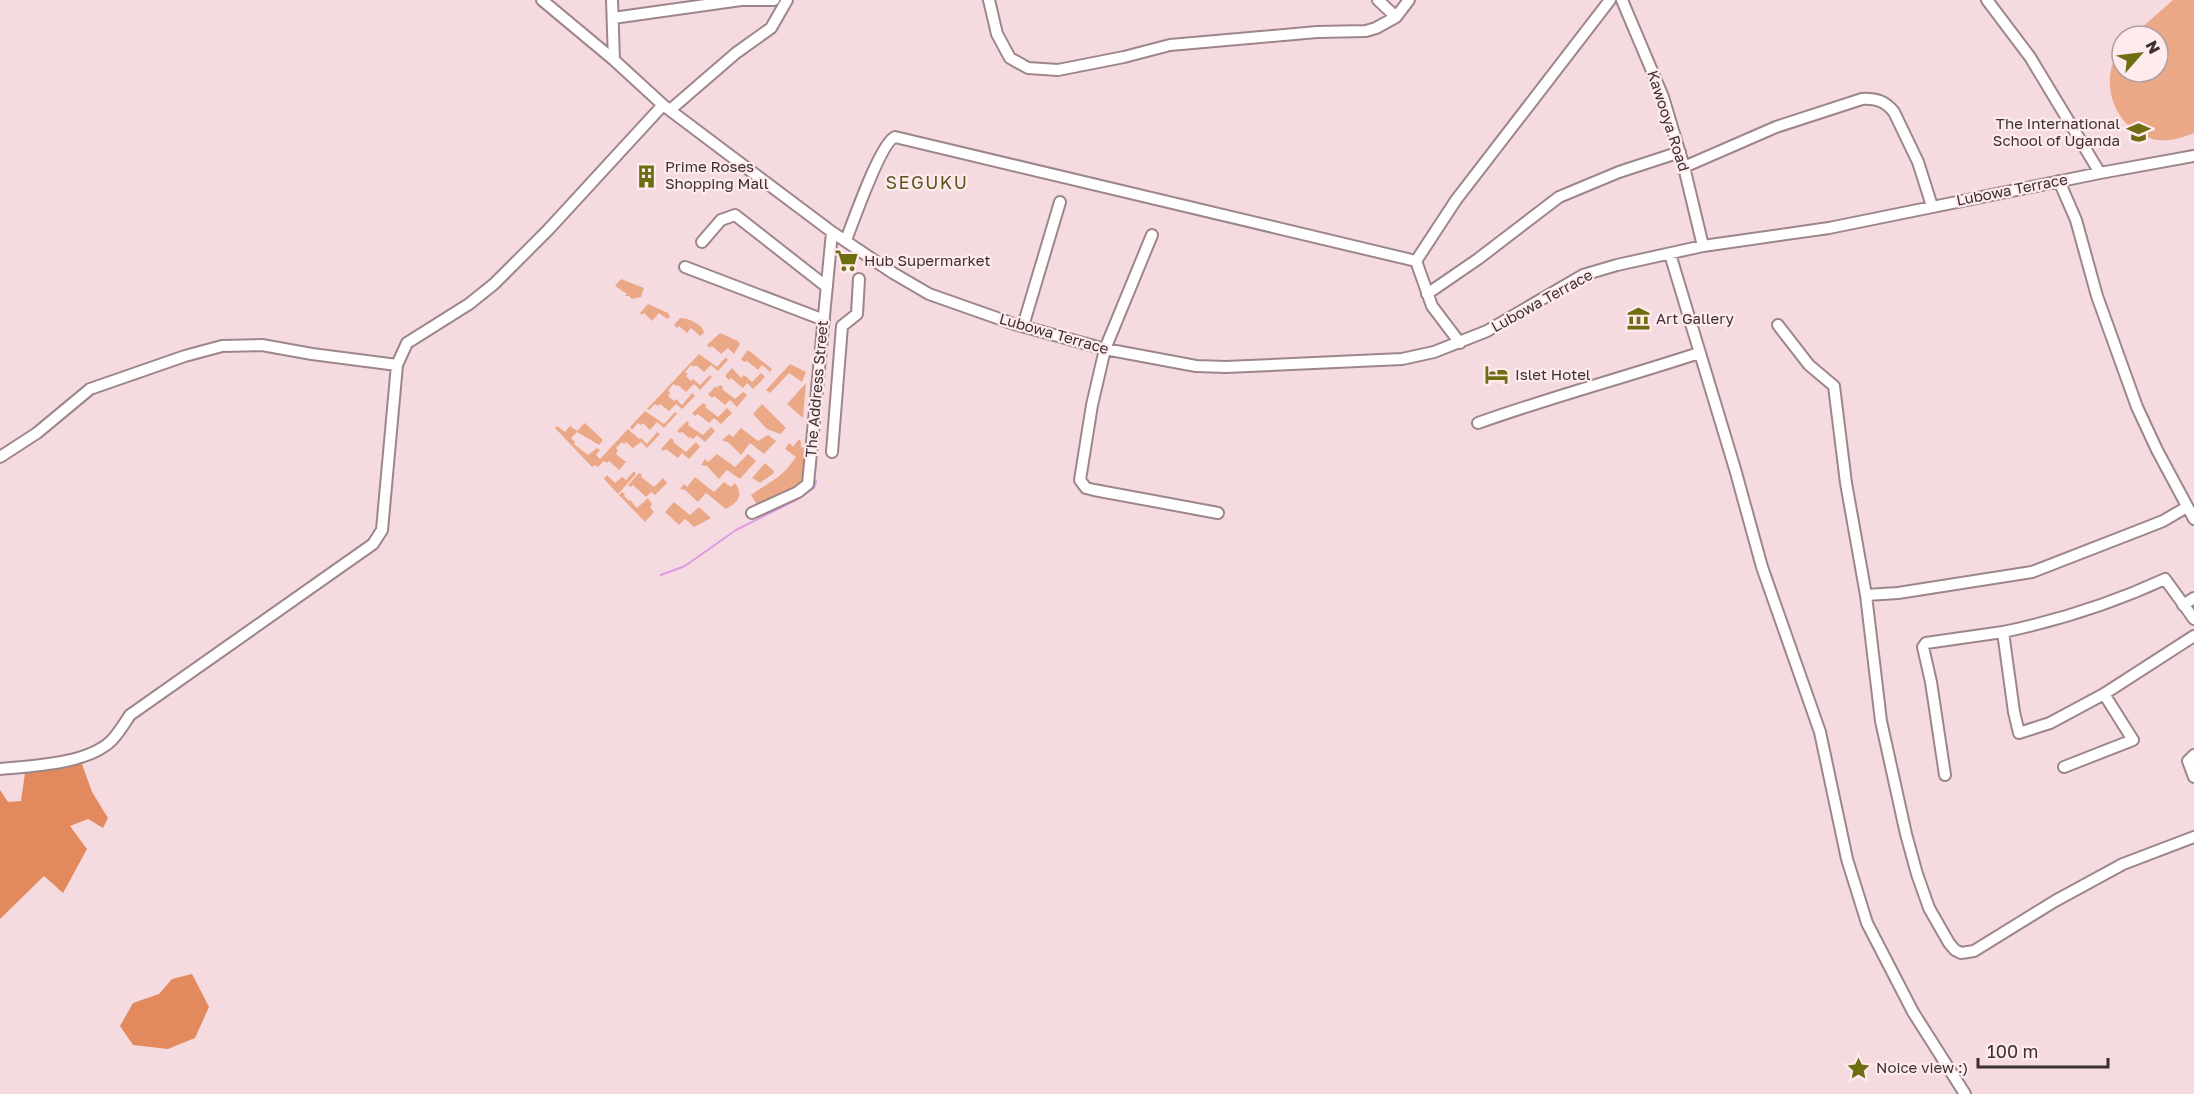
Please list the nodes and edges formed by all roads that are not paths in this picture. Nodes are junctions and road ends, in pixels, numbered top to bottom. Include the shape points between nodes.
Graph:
1 (542, 0) edge
2 (612, 0) edge
3 (774, 0) edge
4 (787, 0) edge
5 (989, 0) edge
6 (1378, 0) edge
7 (1409, 0) edge
8 (1610, 0) edge
9 (1622, 0) edge
10 (1987, 0) edge
11 (1396, 17) junction
12 (613, 18) junction
13 (614, 60) junction
14 (666, 108) junction
15 (1680, 152) junction
16 (2194, 156) edge
17 (1684, 167) junction
18 (2100, 172) junction
19 (2059, 181) junction
20 (1060, 202) dead end
21 (1932, 206) junction
22 (832, 232) junction
23 (1152, 235) dead end
24 (846, 240) junction
25 (702, 242) dead end
26 (1703, 246) junction
27 (1670, 254) junction
28 (1416, 261) junction
29 (685, 267) dead end
30 (859, 279) dead end
31 (827, 287) junction
32 (1427, 294) junction
33 (824, 322) junction
34 (1778, 325) dead end
35 (842, 326) junction
36 (1023, 326) junction
37 (1460, 343) junction
38 (1105, 349) junction
39 (1699, 352) junction
40 (397, 365) junction
41 (1478, 423) dead end
42 (832, 452) dead end
43 (0, 457) edge
44 (2187, 507) junction
45 (752, 513) dead end
46 (1218, 513) dead end
47 (2194, 518) edge
48 (1866, 596) junction
49 (2194, 598) edge
50 (2183, 605) junction
51 (2194, 619) edge
52 (2003, 632) junction
53 (2194, 636) edge
54 (2104, 694) junction
55 (2194, 755) edge
56 (2064, 767) dead end
57 (0, 769) edge
58 (1945, 775) dead end
59 (2194, 777) edge
60 (2194, 837) edge
61 (1965, 1094) edge

1 - 13 street, Lubowa Terrace
2 - 12 street
3 - 12 street via 741,0
4 - 14 street via 771,28
5 - 11 street via 997,34 1010,58 1022,66 1043,69 1082,66 1170,45 1366,31
6 - 11 street
7 - 11 street
8 - 28 street via 1456,200
9 - 15 street, Kawooya Road via 1663,97
10 - 18 street via 2030,57
12 - 13 street
13 - 14 street, Lubowa Terrace
14 - 22 street, Lubowa Terrace
14 - 40 street via 494,284 407,343
15 - 17 street, Kawooya Road
15 - 32 street via 1559,196
16 - 18 street, Lubowa Terrace
17 - 21 street via 1776,127 1862,99 1880,100 1894,112 1918,162
17 - 26 street, Kawooya Road
18 - 19 street, Lubowa Terrace
19 - 21 street, Lubowa Terrace
19 - 44 street via 2076,220 2097,296 2137,407
20 - 36 street
21 - 26 street, Lubowa Terrace via 1829,228
22 - 24 street, Lubowa Terrace
22 - 31 street, The Address Street
23 - 38 street
24 - 28 street via 875,167 888,141 895,137
24 - 36 street, Lubowa Terrace via 929,294
25 - 31 street via 721,220 735,215
26 - 27 street, Lubowa Terrace
27 - 37 street, Lubowa Terrace via 1583,275
27 - 39 street
28 - 32 street
29 - 33 street
30 - 35 street via 857,314
31 - 33 street, The Address Street
32 - 37 street
33 - 35 street
33 - 45 street, The Address Street via 808,484
34 - 48 street via 1809,365 1834,386
35 - 42 street
36 - 38 street, Lubowa Terrace
37 - 38 street, Lubowa Terrace via 1402,359 1226,367 1196,366
38 - 46 street via 1092,405 1080,480 1083,485
39 - 41 street
39 - 61 street via 1762,567 1820,732 1847,859 1867,923 1912,1012
40 - 43 street via 262,345 222,346 102,383
40 - 57 street via 382,530 374,544 130,715 99,750 65,761
44 - 47 street
44 - 48 street via 2144,529 2032,572
48 - 60 street via 1881,721 1906,834 1929,908 1955,950 1974,951 2123,864
49 - 50 street
50 - 51 street
50 - 52 street via 2165,579 2070,616
52 - 54 street via 2019,733 2050,723
52 - 58 street via 1926,642 1923,647
53 - 54 street
54 - 56 street via 2133,740
55 - 59 street via 2188,761

